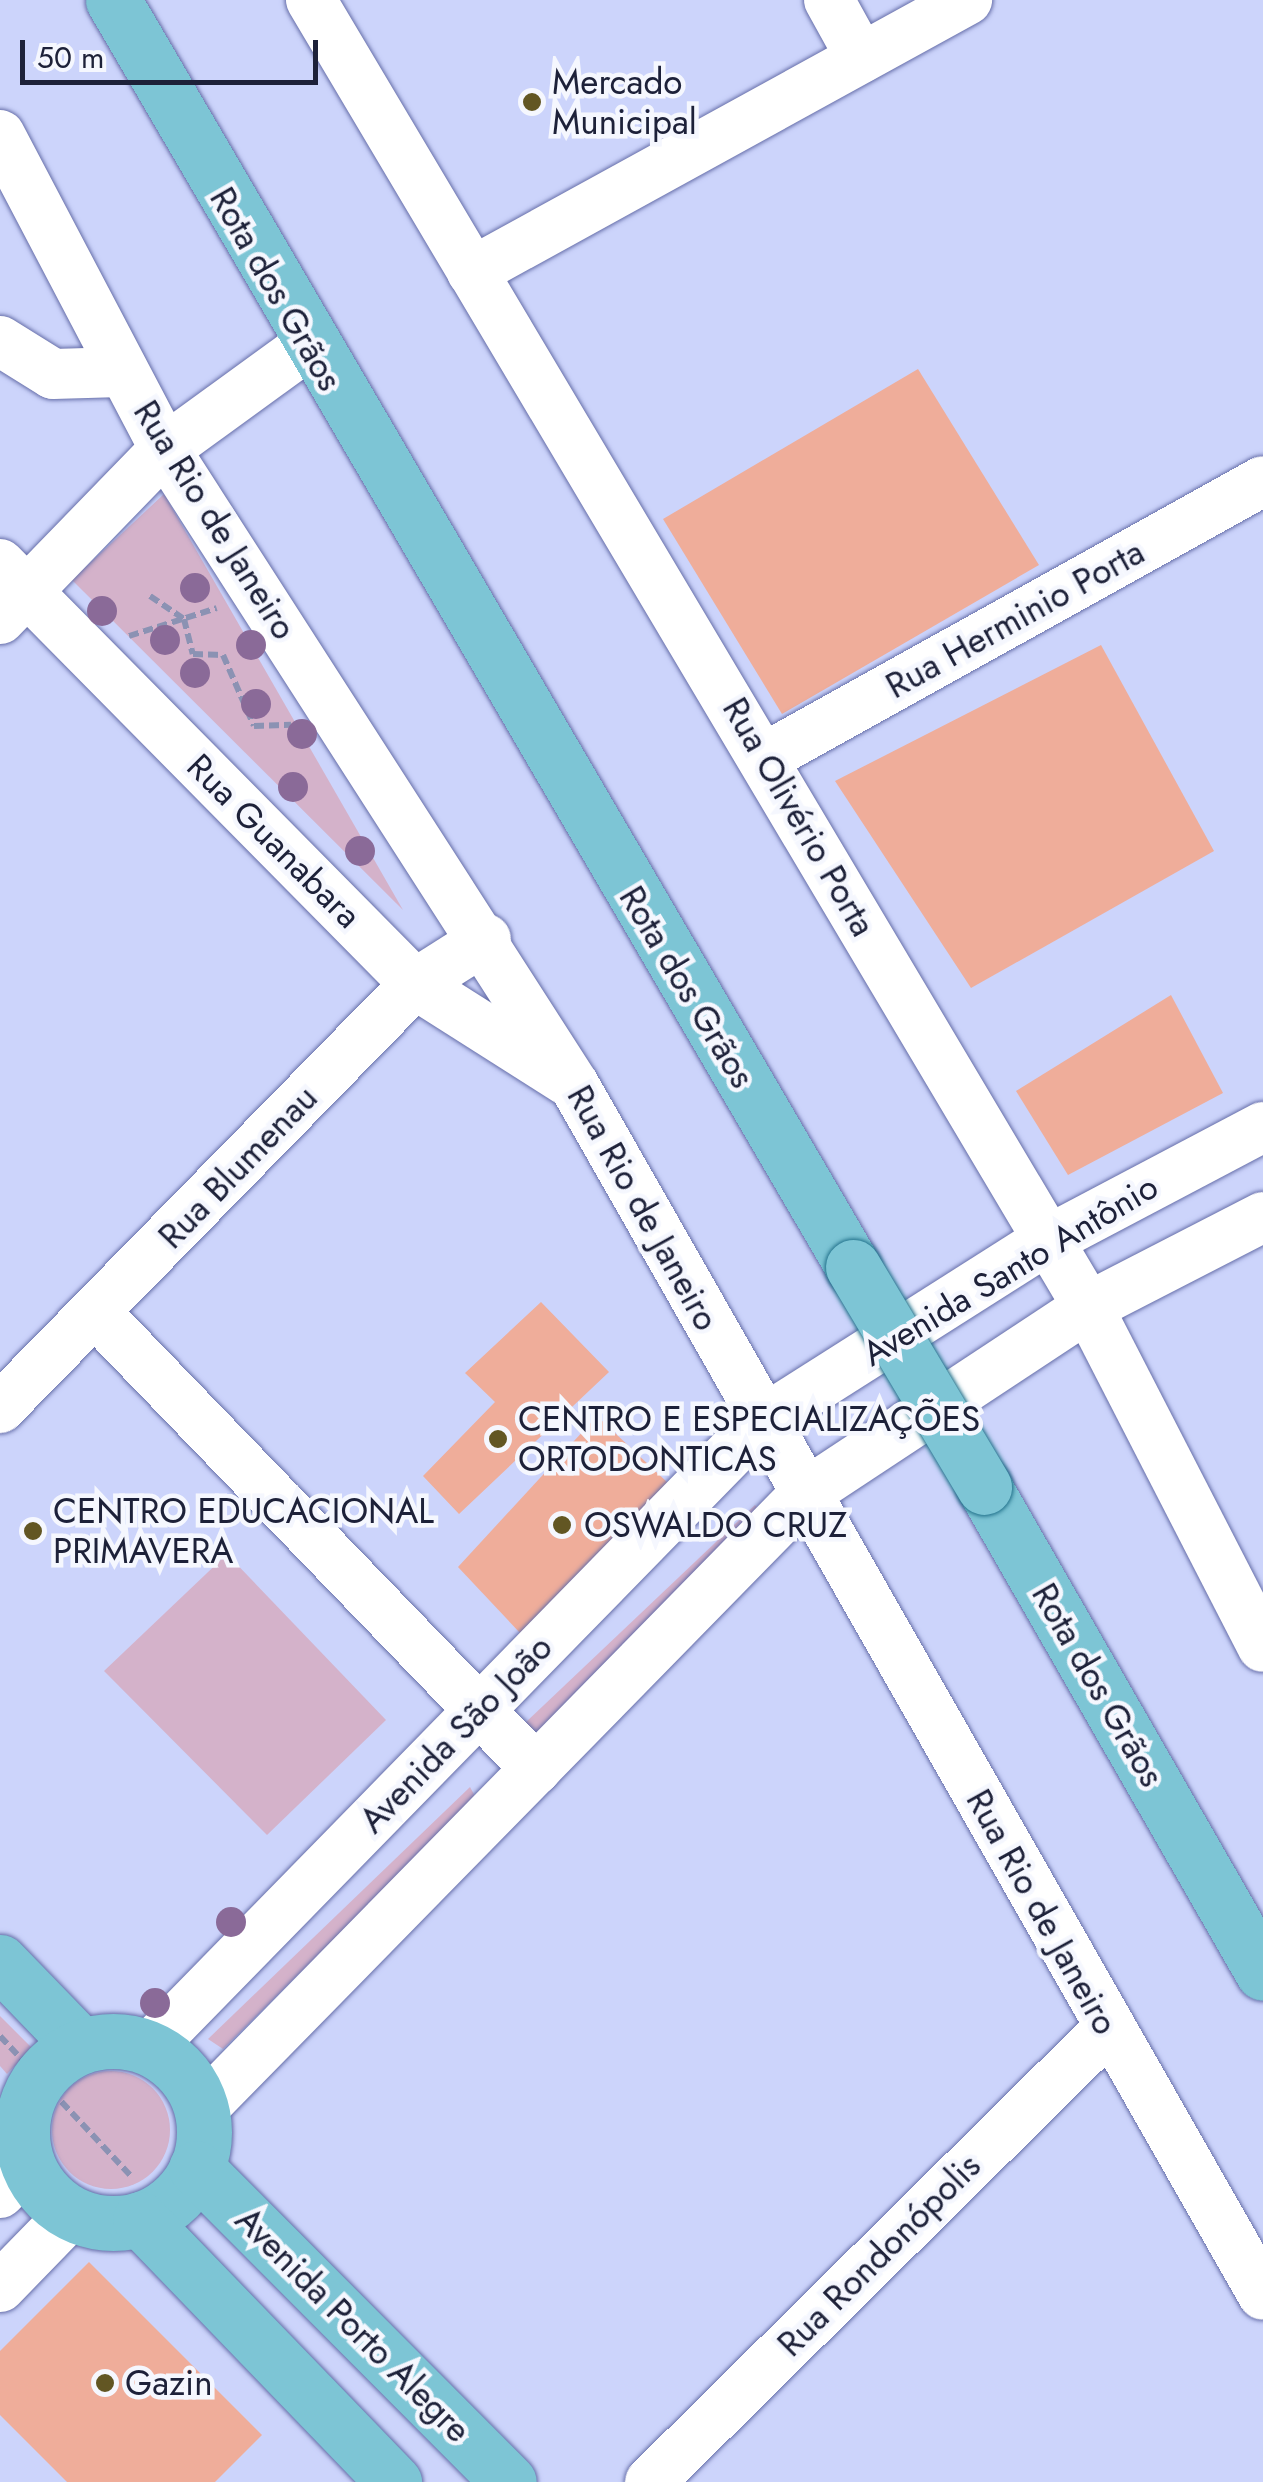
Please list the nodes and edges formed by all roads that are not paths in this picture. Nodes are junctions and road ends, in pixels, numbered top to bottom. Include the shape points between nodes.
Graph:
1 (113, 0) edge
2 (312, 0) edge
3 (829, 0) edge
4 (967, 0) edge
5 (862, 58) junction
6 (0, 135) edge
7 (472, 272) junction
8 (0, 342) edge
9 (307, 346) junction
10 (121, 372) junction
11 (165, 449) junction
12 (1263, 480) edge
13 (9, 592) edge
14 (766, 757) junction
15 (486, 939) junction
16 (415, 984) junction
17 (574, 1085) junction
18 (1263, 1127) edge
19 (1263, 1217) edge
20 (1044, 1243) junction
21 (1088, 1307) junction
22 (96, 1313) junction
23 (0, 1408) edge
24 (762, 1420) junction
25 (806, 1493) junction
26 (1263, 1647) edge
27 (478, 1712) junction
28 (536, 1769) junction
29 (0, 1962) edge
30 (1263, 1973) edge
31 (1108, 2029) junction
32 (81, 2046) junction
33 (150, 2048) junction
34 (202, 2110) junction
35 (12, 2143) edge
36 (196, 2168) junction
37 (71, 2214) junction
38 (140, 2219) junction
39 (0, 2288) edge
40 (1263, 2295) edge
41 (394, 2482) edge
42 (509, 2482) edge
43 (650, 2482) edge

1 - 9 main road, Rota dos Grãos
2 - 7 street, Rua Olivério Porta
3 - 5 street
4 - 5 street
5 - 7 street
6 - 10 street, Rua Rio de Janeiro
7 - 14 street, Rua Olivério Porta
8 - 10 street via 53,374
9 - 11 street
9 - 30 main road, Rota dos Grãos, bridge via 984,1486
10 - 11 street, Rua Rio de Janeiro
11 - 13 street
11 - 15 street, Rua Rio de Janeiro
12 - 14 street, Rua Herminio Porta
13 - 16 street, Rua Guanabara
14 - 20 street, Rua Olivério Porta
15 - 16 street, Rua Blumenau
15 - 17 street, Rua Rio de Janeiro
16 - 17 street, Rua Guanabara
16 - 22 street, Rua Blumenau
17 - 24 street, Rua Rio de Janeiro
18 - 20 street, Avenida Santo Antônio
19 - 21 street, Avenida Santo Antônio
20 - 21 street, Rua Olivério Porta
20 - 24 street, Avenida Santo Antônio
21 - 25 street, Avenida Santo Antônio
21 - 26 street, Rua Olivério Porta
22 - 23 street, Rua Blumenau
22 - 27 street
24 - 25 street, Rua Rio de Janeiro
24 - 27 street, Avenida São João
25 - 28 street
25 - 31 street, Rua Rio de Janeiro
27 - 28 street
27 - 33 street, Avenida São João
28 - 34 street
29 - 32 main road
31 - 40 street, Rua Rio de Janeiro
31 - 43 street, Rua Rondonópolis
32 - 33 main road
32 - 35 main road via 50,2067
33 - 34 main road via 182,2074
34 - 36 main road
35 - 37 main road
36 - 38 main road via 168,2204
36 - 42 main road, Avenida Porto Alegre
37 - 38 main road
37 - 39 street
38 - 41 main road

